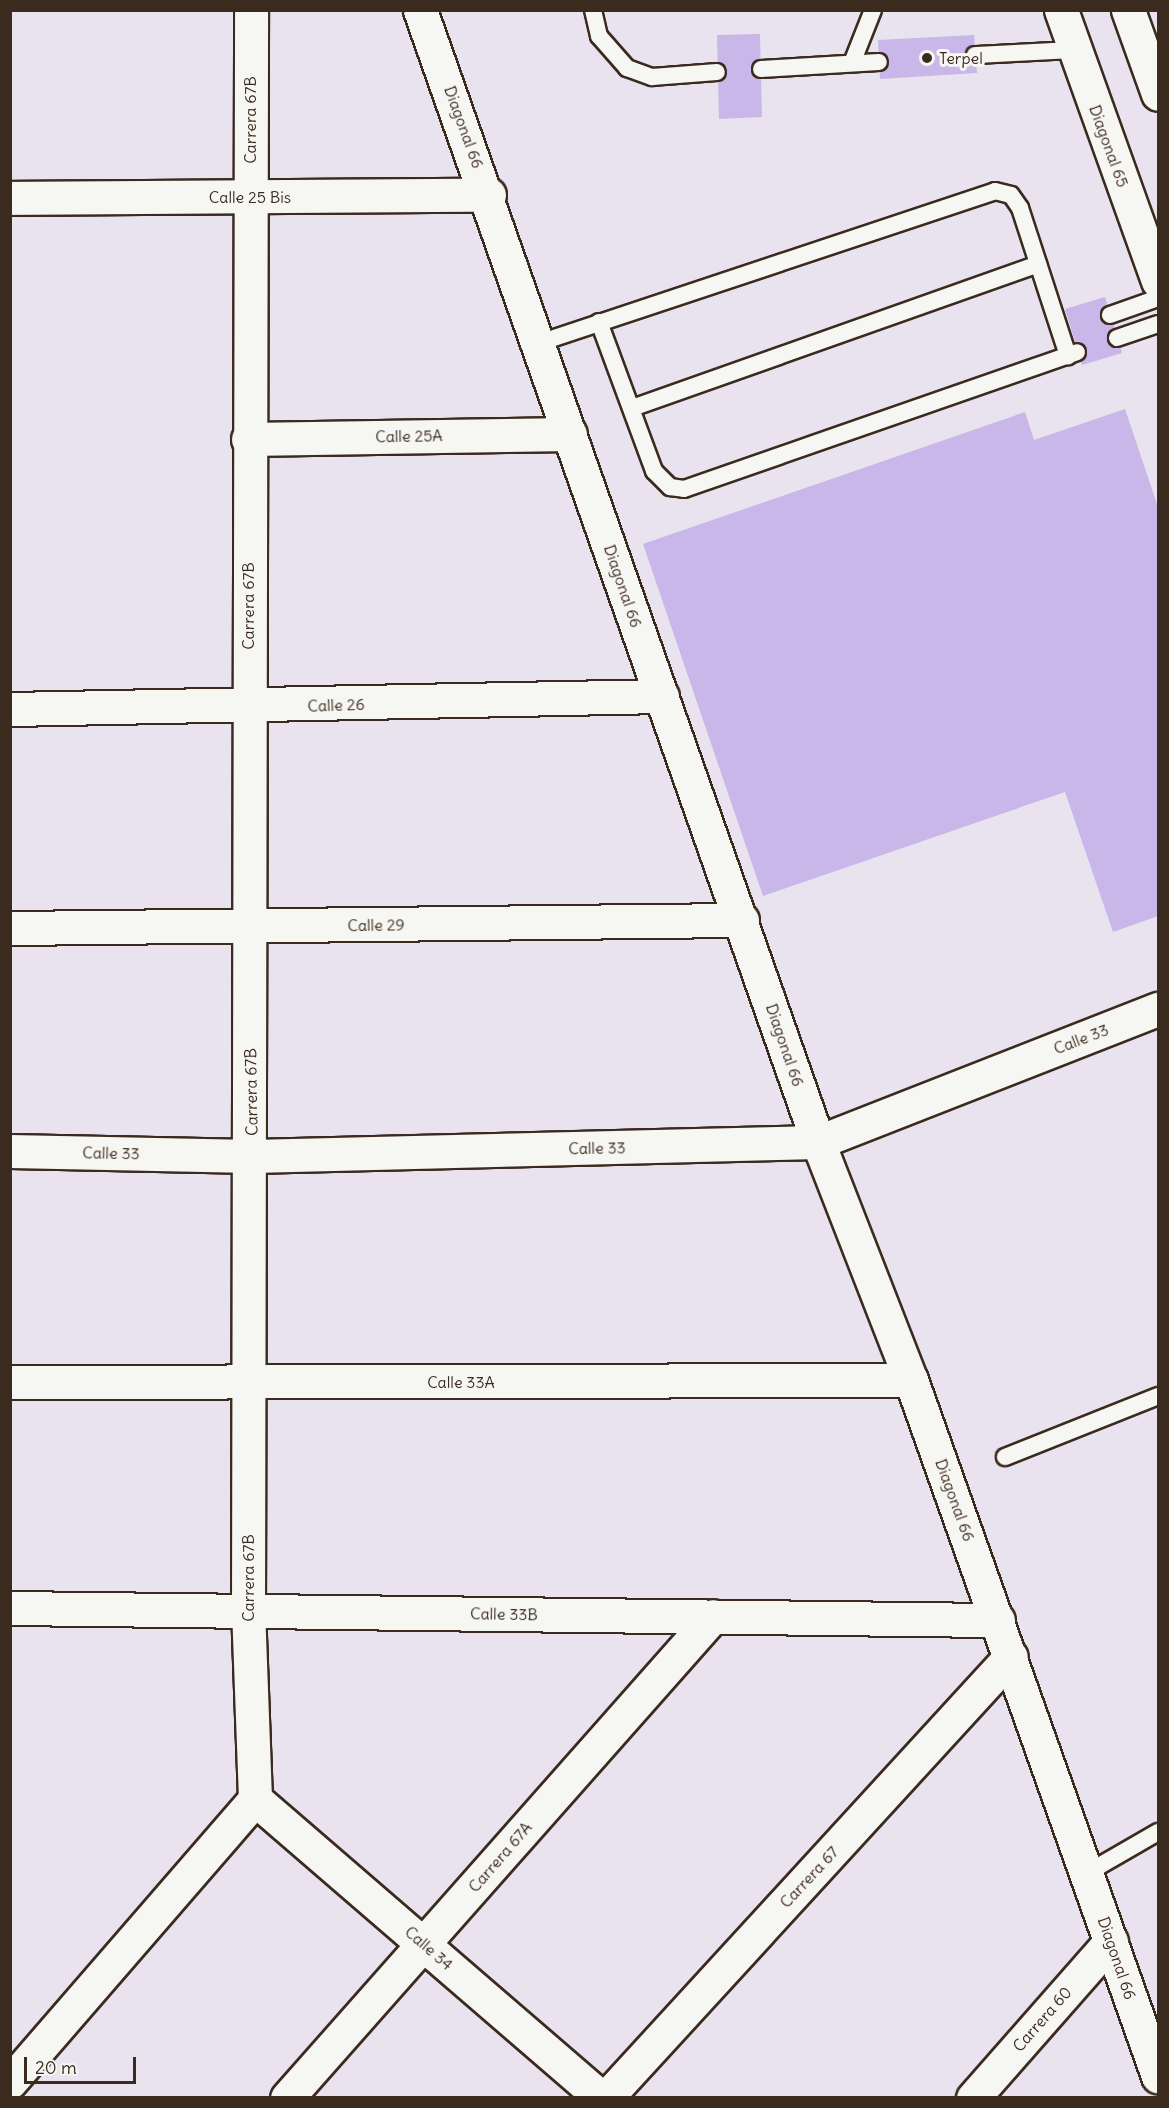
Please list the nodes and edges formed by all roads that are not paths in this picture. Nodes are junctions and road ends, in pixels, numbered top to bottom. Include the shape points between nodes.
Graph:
1 (251, 10) edge
2 (420, 10) edge
3 (593, 10) edge
4 (873, 10) edge
5 (1061, 10) edge
6 (1128, 10) edge
7 (1074, 50) junction
8 (975, 55) dead end
9 (879, 62) dead end
10 (852, 63) junction
11 (761, 69) dead end
12 (717, 72) dead end
13 (1158, 94) edge
14 (489, 195) junction
15 (250, 197) junction
16 (10, 198) edge
17 (1038, 264) junction
18 (1158, 281) edge
19 (1158, 298) edge
20 (1110, 315) dead end
21 (599, 322) junction
22 (1158, 324) edge
23 (1117, 338) dead end
24 (539, 343) junction
25 (632, 408) junction
26 (570, 434) junction
27 (248, 439) junction
28 (662, 696) junction
29 (248, 707) junction
30 (10, 709) edge
31 (741, 920) junction
32 (249, 927) junction
33 (10, 928) edge
34 (1158, 1009) edge
35 (818, 1142) junction
36 (10, 1151) edge
37 (252, 1156) junction
38 (911, 1380) junction
39 (10, 1382) edge
40 (250, 1383) junction
41 (1158, 1396) edge
42 (1005, 1457) dead end
43 (10, 1608) edge
44 (248, 1612) junction
45 (713, 1616) junction
46 (998, 1620) junction
47 (1011, 1656) junction
48 (255, 1799) junction
49 (1158, 1832) edge
50 (1087, 1873) junction
51 (1111, 1941) junction
52 (423, 1944) junction
53 (1158, 2076) edge
54 (10, 2082) edge
55 (287, 2097) edge
56 (604, 2097) edge
57 (973, 2097) edge

1 - 15 street, Carrera 67B
2 - 14 street, Diagonal 66
3 - 12 lane via 599,36 627,68 652,77
4 - 10 lane
5 - 7 street, Diagonal 65
6 - 13 street
7 - 8 lane
7 - 18 street, Diagonal 65
9 - 10 lane
10 - 11 lane
14 - 15 street, Calle 25 Bis
14 - 24 street, Diagonal 66
15 - 16 street, Calle 25 Bis
15 - 27 street, Carrera 67B
17 - 21 lane via 1017,201 995,191
17 - 25 lane
17 - 25 lane via 1073,354 684,489 670,487 654,471
19 - 20 lane
21 - 24 lane
21 - 25 lane
22 - 23 lane
24 - 26 street, Diagonal 66
26 - 27 street, Calle 25A
26 - 28 street, Diagonal 66
27 - 29 street, Carrera 67B
28 - 29 street, Calle 26
28 - 31 street, Diagonal 66
29 - 30 street, Calle 26
29 - 32 street, Carrera 67B
31 - 32 street, Calle 29
31 - 35 street, Diagonal 66
32 - 33 street, Calle 29
32 - 37 street, Carrera 67B
34 - 35 street, Calle 33
35 - 37 street, Calle 33
35 - 38 street, Diagonal 66
36 - 37 street, Calle 33
37 - 40 street, Carrera 67B
38 - 40 street, Calle 33A
38 - 46 street, Diagonal 66
39 - 40 street, Calle 33A
40 - 44 street, Carrera 67B
41 - 42 lane
43 - 44 street, Calle 33B
44 - 45 street, Calle 33B
44 - 48 street, Carrera 67B
45 - 46 street, Calle 33B
45 - 52 street, Carrera 67A
46 - 47 street, Diagonal 66
47 - 50 street, Diagonal 66
47 - 56 street, Carrera 67
48 - 52 street, Calle 34
48 - 54 street
49 - 50 lane
50 - 51 street, Diagonal 66
51 - 53 street, Diagonal 66
51 - 57 street, Carrera 60
52 - 55 street, Carrera 67A
52 - 56 street, Calle 34

